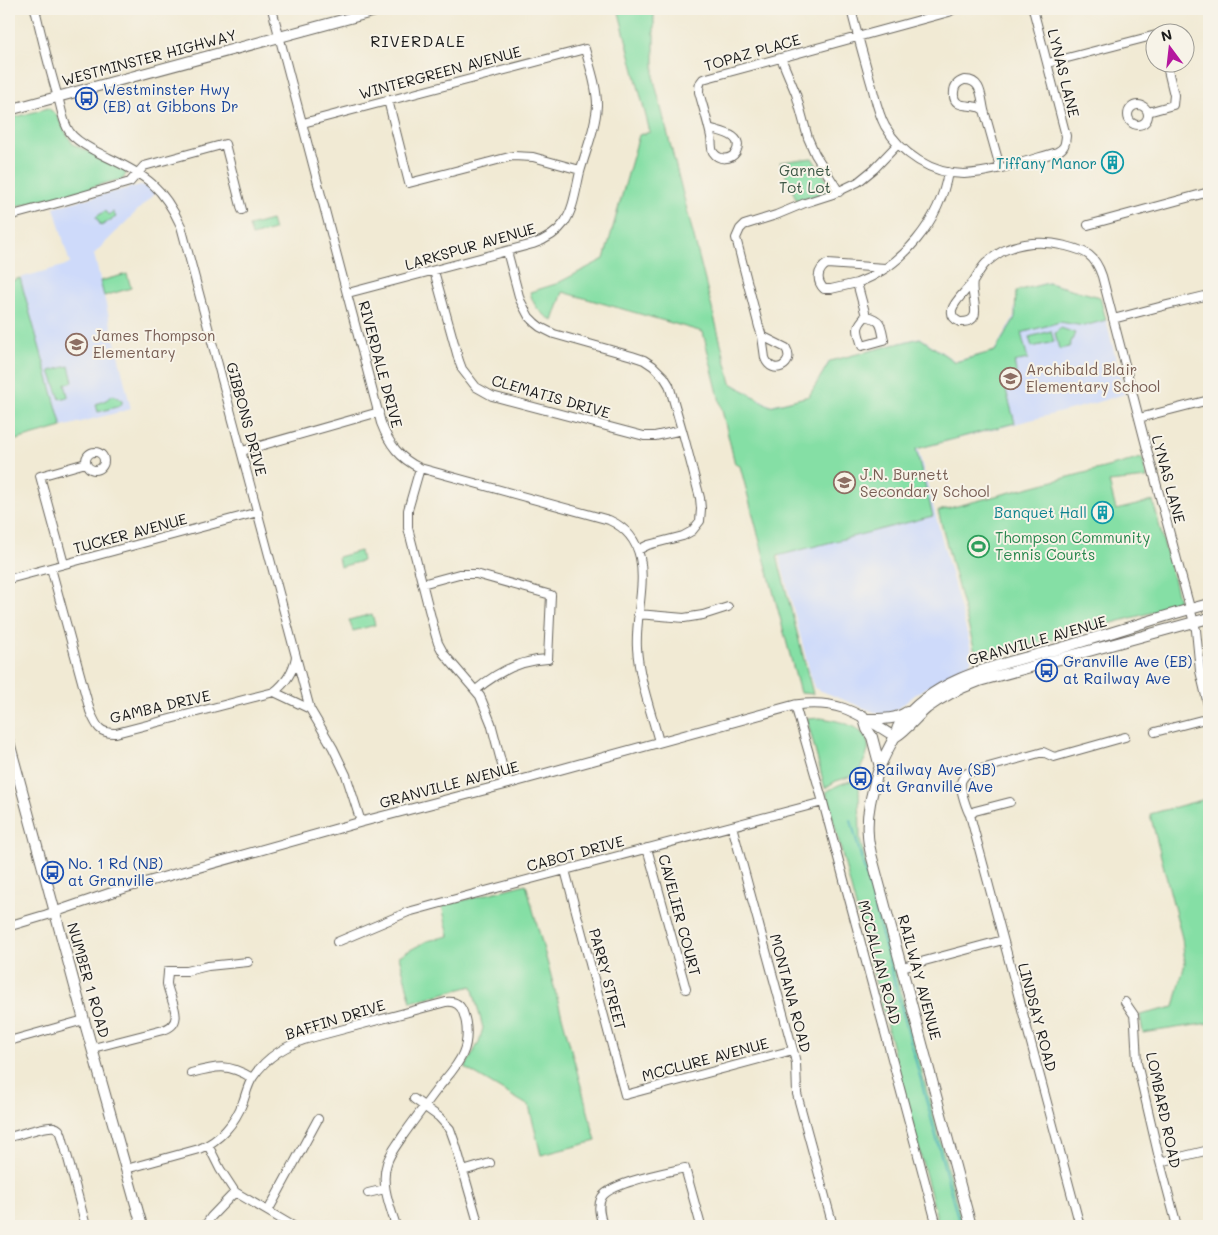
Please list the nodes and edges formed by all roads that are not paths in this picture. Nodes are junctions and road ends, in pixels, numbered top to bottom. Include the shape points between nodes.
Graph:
1 (35, 9) edge
2 (272, 9) edge
3 (383, 9) edge
4 (851, 9) edge
5 (927, 9) edge
6 (954, 9) edge
7 (1033, 9) edge
8 (924, 19) junction
9 (279, 37) junction
10 (858, 37) junction
11 (1146, 37) edge
12 (585, 49) joint
13 (780, 58) junction
14 (1048, 63) junction
15 (1168, 72) edge
16 (58, 97) junction
17 (388, 100) junction
18 (9, 110) edge
19 (984, 110) junction
20 (1148, 112) dead end
21 (303, 123) junction
22 (709, 128) junction
23 (898, 144) junction
24 (1000, 167) junction
25 (580, 170) junction
26 (137, 172) junction
27 (948, 172) junction
28 (839, 192) junction
29 (1209, 192) edge
30 (242, 210) dead end
31 (9, 216) edge
32 (1088, 225) dead end
33 (507, 251) junction
34 (885, 268) junction
35 (434, 271) junction
36 (973, 282) junction
37 (857, 283) junction
38 (348, 293) junction
39 (1209, 295) edge
40 (866, 316) dead end
41 (1113, 319) junction
42 (762, 336) dead end
43 (1209, 400) edge
44 (378, 412) junction
45 (1139, 418) junction
46 (682, 430) junction
47 (242, 451) junction
48 (86, 463) dead end
49 (420, 468) junction
50 (258, 512) junction
51 (638, 550) junction
52 (64, 564) junction
53 (51, 568) junction
54 (9, 579) edge
55 (422, 584) junction
56 (1209, 604) edge
57 (728, 607) dead end
58 (1190, 609) junction
59 (638, 614) junction
60 (1209, 618) edge
61 (1193, 622) junction
62 (296, 654) junction
63 (476, 690) junction
64 (274, 692) junction
65 (795, 705) junction
66 (310, 709) junction
67 (1209, 709) edge
68 (910, 711) junction
69 (865, 718) junction
70 (1209, 718) edge
71 (1155, 732) dead end
72 (895, 737) junction
73 (1125, 737) dead end
74 (9, 742) edge
75 (659, 742) junction
76 (880, 767) junction
77 (508, 784) junction
78 (823, 802) junction
79 (1010, 802) dead end
80 (970, 815) junction
81 (361, 822) junction
82 (732, 826) junction
83 (647, 848) junction
84 (565, 870) junction
85 (55, 912) junction
86 (9, 926) edge
87 (1003, 940) junction
88 (338, 942) dead end
89 (248, 962) dead end
90 (902, 967) junction
91 (686, 989) dead end
92 (1125, 1002) dead end
93 (84, 1020) junction
94 (9, 1041) edge
95 (93, 1048) junction
96 (793, 1050) junction
97 (191, 1073) dead end
98 (252, 1078) junction
99 (625, 1095) joint
100 (414, 1098) dead end
101 (424, 1106) junction
102 (318, 1119) dead end
103 (9, 1137) edge
104 (208, 1145) junction
105 (1209, 1150) edge
106 (1160, 1162) junction
107 (490, 1163) dead end
108 (126, 1169) junction
109 (463, 1171) junction
110 (385, 1189) junction
111 (235, 1192) junction
112 (368, 1193) dead end
113 (268, 1211) junction
114 (86, 1226) edge
115 (142, 1226) edge
116 (205, 1226) edge
117 (293, 1226) edge
118 (396, 1226) edge
119 (478, 1226) edge
120 (603, 1226) edge
121 (701, 1226) edge
122 (833, 1226) edge
123 (938, 1226) edge
124 (971, 1226) edge
125 (1080, 1226) edge
126 (1178, 1226) edge

1 - 16 street, GIBBONS DRIVE
2 - 9 street, RIVERDALE DRIVE
3 - 9 main road, WESTMINSTER HIGHWAY
4 - 10 street
5 - 8 street
6 - 8 street, TOPAZ PLACE
7 - 14 street, LYNAS LANE
8 - 10 street, TOPAZ PLACE
9 - 16 main road, WESTMINSTER HIGHWAY
9 - 21 street, RIVERDALE DRIVE
10 - 13 street, TOPAZ PLACE
10 - 23 street via 881,116
11 - 14 street
12 - 17 street, WINTERGREEN AVENUE
12 - 25 street, LARKSPUR AVENUE via 596,106
13 - 22 street, TOPAZ PLACE via 703,79 699,88
13 - 28 street via 796,94 815,154
14 - 24 street, LYNAS LANE via 1066,136 1065,145 1057,152
15 - 20 street via 1173,105
16 - 18 main road, WESTMINSTER HIGHWAY
16 - 26 street, GIBBONS DRIVE via 65,124 72,136
17 - 21 street, WINTERGREEN AVENUE
17 - 25 street via 409,183 513,156 533,157
19 - 19 street via 976,83 968,80 956,85 956,102
19 - 24 street
21 - 38 street, RIVERDALE DRIVE
22 - 22 street via 713,152 722,158 735,154 737,143 733,136
23 - 27 street via 916,159
23 - 28 street via 874,169
24 - 27 street via 973,173
25 - 33 street, LARKSPUR AVENUE via 572,206 560,228 540,242
26 - 30 street via 144,166 224,144
26 - 31 street via 130,182
26 - 47 street, GIBBONS DRIVE via 163,195 181,226
27 - 34 street via 942,196 928,224 915,242
28 - 42 street via 748,223 740,229 736,238
29 - 32 street
33 - 35 street, LARKSPUR AVENUE
33 - 46 street via 520,300 529,317 554,334 632,356 653,366 669,385
34 - 37 street
34 - 37 street via 827,264 821,269 818,279 824,289
35 - 38 street, LARKSPUR AVENUE
35 - 46 street, CLEMATIS DRIVE via 458,361 481,391 644,436
36 - 36 street via 953,308 954,319 960,322 970,321 974,316
36 - 41 street, LYNAS LANE via 984,265 1004,250 1040,242 1056,244 1094,258
37 - 40 street
38 - 44 street, RIVERDALE DRIVE
39 - 41 street
41 - 45 street, LYNAS LANE
43 - 45 street
44 - 47 street
44 - 49 street, RIVERDALE DRIVE via 392,446 404,459
45 - 58 street, LYNAS LANE
46 - 51 street via 700,498 700,521 688,533
47 - 50 street, GIBBONS DRIVE
48 - 52 street via 40,476
49 - 51 street, RIVERDALE DRIVE via 609,520 630,536
49 - 55 street via 408,520
50 - 52 street, TUCKER AVENUE
50 - 62 street, GIBBONS DRIVE
51 - 59 street, RIVERDALE DRIVE via 642,567
52 - 53 street, TUCKER AVENUE
53 - 54 street, TUCKER AVENUE
53 - 64 street, GAMBA DRIVE via 90,711 102,731 116,733
55 - 63 street via 438,643 449,661
55 - 63 street via 459,574 476,574 551,595 548,659 514,666 496,674
56 - 58 main road, GRANVILLE AVENUE
57 - 59 street via 684,618
58 - 61 street, LYNAS LANE
58 - 68 main road, GRANVILLE AVENUE via 976,672 953,681
59 - 75 street, RIVERDALE DRIVE via 640,669
60 - 61 main road, GRANVILLE AVENUE
61 - 67 street, LYNAS LANE
61 - 72 main road, GRANVILLE AVENUE via 964,686 926,710
62 - 64 street via 288,679
62 - 66 street, GIBBONS DRIVE
63 - 77 street via 487,713
64 - 66 street
65 - 69 street, GRANVILLE AVENUE via 834,705
65 - 75 street, GRANVILLE AVENUE
65 - 78 street, MCCALLAN ROAD
66 - 81 street, GIBBONS DRIVE via 346,775
68 - 69 main road via 888,719
68 - 72 main road, GRANVILLE AVENUE via 898,726
69 - 72 street, GRANVILLE AVENUE
69 - 76 main road
70 - 71 street
72 - 76 main road, RAILWAY AVENUE
73 - 80 street, LINDSAY ROAD via 1054,757 1043,752 967,773 960,783
74 - 85 main road, NUMBER 1 ROAD
75 - 77 street, GRANVILLE AVENUE
76 - 90 main road, RAILWAY AVENUE via 871,798 868,834
77 - 81 street, GRANVILLE AVENUE
78 - 82 street, CABOT DRIVE
78 - 123 street, MCCALLAN ROAD
79 - 80 street
80 - 87 street, LINDSAY ROAD
81 - 85 street, GRANVILLE AVENUE via 125,888
82 - 83 street, CABOT DRIVE
82 - 96 street, MONTANA ROAD
83 - 84 street, CABOT DRIVE
83 - 91 street, CAVELIER COURT
84 - 88 street, CABOT DRIVE via 408,912
84 - 99 street, PARRY STREET
85 - 86 street, GRANVILLE AVENUE
85 - 93 main road, NUMBER 1 ROAD
87 - 90 street
87 - 125 street, LINDSAY ROAD
89 - 95 street via 168,972 167,982 176,1016 172,1026
90 - 124 main road, RAILWAY AVENUE
92 - 106 street, LOMBARD ROAD via 1134,1014 1137,1063
93 - 94 street
93 - 95 main road, NUMBER 1 ROAD
95 - 108 main road, NUMBER 1 ROAD
96 - 99 street, MCCLURE AVENUE
96 - 122 street, MONTANA ROAD via 797,1094
97 - 98 street via 225,1066
98 - 101 street, BAFFIN DRIVE via 282,1049 303,1040 455,1002 464,1015 466,1045 458,1062
98 - 104 street, BAFFIN DRIVE via 237,1116 224,1133
100 - 101 street
101 - 109 street via 450,1129
101 - 110 street via 387,1160
102 - 113 street
103 - 114 street via 50,1127 59,1130
104 - 108 street, BAFFIN DRIVE
104 - 111 street
105 - 106 street
106 - 126 street, LOMBARD ROAD
107 - 109 street
108 - 115 main road, NUMBER 1 ROAD
109 - 119 street
110 - 112 street
110 - 118 street
111 - 113 street
111 - 116 street
113 - 117 street
120 - 121 street via 600,1204 608,1191 619,1185 685,1168

